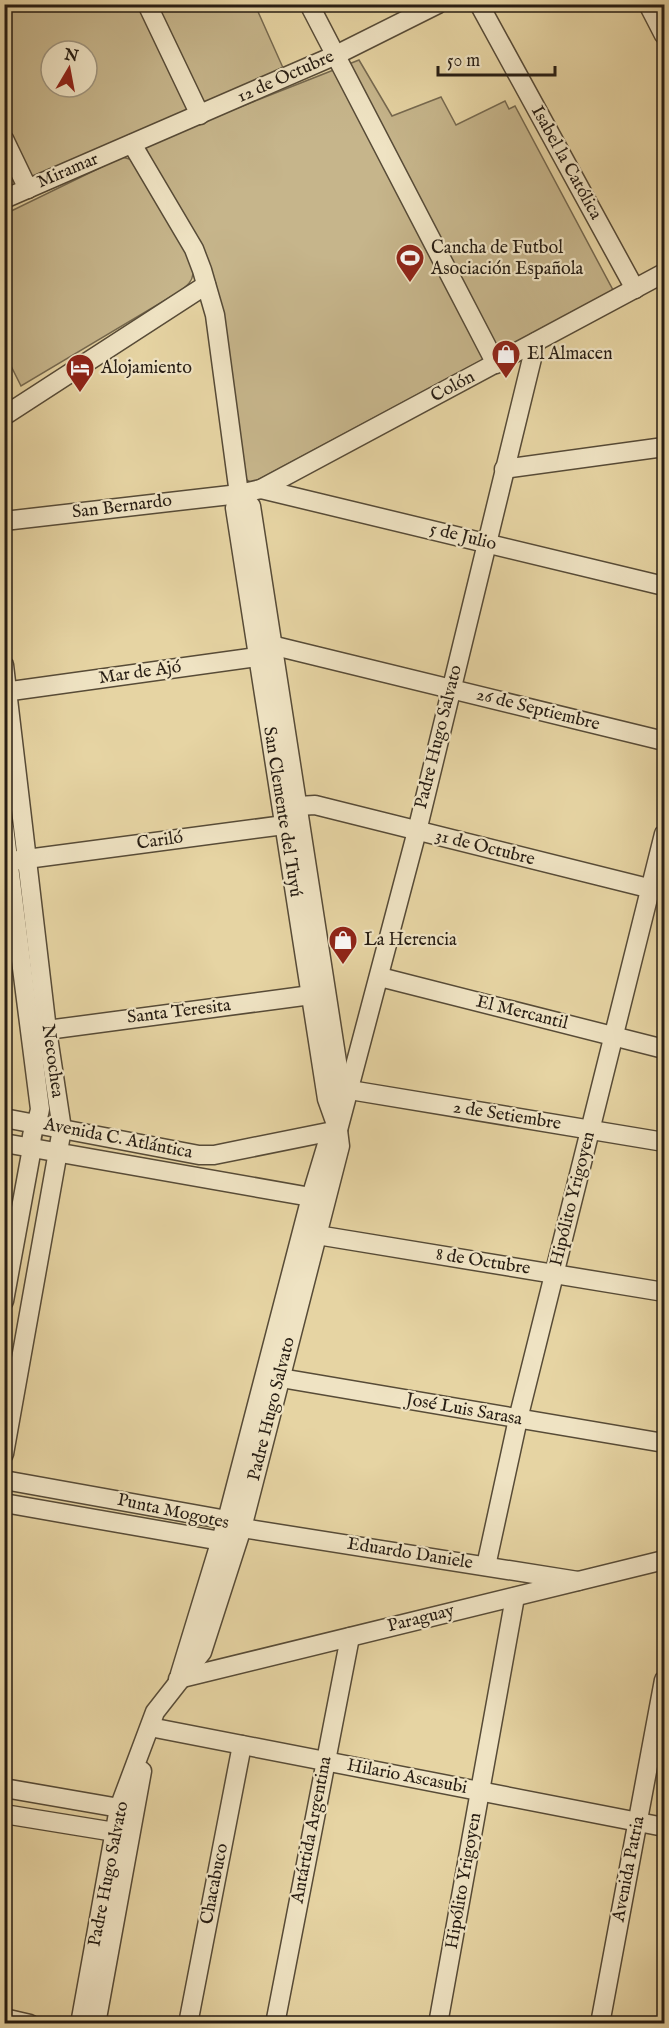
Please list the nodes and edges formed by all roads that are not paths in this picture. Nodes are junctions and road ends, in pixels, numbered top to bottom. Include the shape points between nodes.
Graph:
1 (147, 4) edge
2 (309, 4) edge
3 (438, 4) edge
4 (479, 4) edge
5 (648, 4) edge
6 (664, 35) edge
7 (336, 56) junction
8 (200, 115) junction
9 (4, 139) edge
10 (132, 144) junction
11 (27, 189) junction
12 (4, 200) edge
13 (664, 273) edge
14 (206, 285) junction
15 (635, 289) junction
16 (536, 342) junction
17 (496, 364) junction
18 (4, 416) edge
19 (664, 447) edge
20 (504, 469) junction
21 (261, 489) junction
22 (239, 494) junction
23 (4, 521) edge
24 (486, 543) junction
25 (664, 586) edge
26 (271, 645) junction
27 (257, 657) junction
28 (4, 665) edge
29 (451, 689) junction
30 (6, 691) edge
31 (664, 741) edge
32 (302, 806) junction
33 (284, 825) junction
34 (4, 827) edge
35 (417, 831) junction
36 (664, 834) edge
37 (28, 859) junction
38 (7, 862) edge
39 (658, 890) edge
40 (380, 977) junction
41 (310, 995) junction
42 (47, 1030) junction
43 (614, 1036) junction
44 (664, 1049) edge
45 (350, 1090) junction
46 (327, 1099) junction
47 (4, 1118) edge
48 (38, 1124) junction
49 (62, 1129) junction
50 (590, 1129) junction
51 (338, 1130) junction
52 (664, 1142) edge
53 (4, 1143) edge
54 (32, 1148) junction
55 (59, 1153) junction
56 (318, 1198) junction
57 (309, 1233) junction
58 (554, 1274) junction
59 (664, 1292) edge
60 (4, 1301) edge
61 (272, 1377) junction
62 (518, 1419) junction
63 (664, 1443) edge
64 (4, 1454) edge
65 (4, 1480) edge
66 (4, 1503) edge
67 (235, 1524) junction
68 (221, 1541) junction
69 (664, 1560) edge
70 (486, 1566) junction
71 (578, 1581) junction
72 (515, 1597) junction
73 (350, 1637) junction
74 (178, 1679) junction
75 (664, 1680) edge
76 (150, 1727) junction
77 (242, 1745) junction
78 (324, 1761) junction
79 (4, 1788) edge
80 (480, 1791) junction
81 (127, 1809) junction
82 (4, 1814) edge
83 (638, 1821) junction
84 (664, 1827) edge
85 (123, 1834) junction
86 (4, 2019) edge
87 (30, 2024) edge
88 (80, 2024) edge
89 (96, 2024) edge
90 (188, 2024) edge
91 (275, 2024) edge
92 (438, 2024) edge
93 (600, 2024) edge

1 - 8 street
2 - 7 street
3 - 7 street, 12 de Octubre
4 - 15 street, Isabel la Católica
5 - 6 street
7 - 8 street, 12 de Octubre
7 - 17 street
8 - 10 street, 12 de Octubre
9 - 11 street
10 - 11 street, Miramar
10 - 14 street, San Clemente del Tuyú via 194,249
11 - 12 street, Miramar
13 - 15 street, Colón
14 - 18 street
14 - 22 street, San Clemente del Tuyú via 215,315
15 - 16 street, Colón
16 - 17 street, Colón
16 - 20 street, Padre Hugo Salvato
17 - 21 street, Colón
19 - 20 street
20 - 24 street, Padre Hugo Salvato
21 - 22 street, Colón
21 - 24 street, 5 de Julio
22 - 23 street, San Bernardo
22 - 26 street, San Clemente del Tuyú via 250,506
22 - 27 street, San Clemente del Tuyú via 234,508
24 - 25 street, 5 de Julio
24 - 29 street, Padre Hugo Salvato
26 - 27 street
26 - 29 street, 26 de Septiembre
26 - 32 street, San Clemente del Tuyú
27 - 30 street, Mar de Ajó
27 - 33 street, San Clemente del Tuyú
28 - 30 street, Necochea
29 - 31 street, 26 de Septiembre
29 - 35 street, Padre Hugo Salvato
30 - 37 street, Necochea
32 - 33 street
32 - 35 street, 31 de Octubre
32 - 45 street, San Clemente del Tuyú via 340,1082
33 - 37 street, Cariló
33 - 41 street, San Clemente del Tuyú
34 - 38 street, Necochea
35 - 39 street, 31 de Octubre
35 - 40 street, Padre Hugo Salvato
36 - 39 street, Hipólito Yrigoyen
37 - 38 street, Cariló
37 - 42 street, Necochea
38 - 48 street, Necochea via 40,1109
39 - 43 street, Hipólito Yrigoyen
40 - 43 street, El Mercantil
40 - 45 street, Padre Hugo Salvato
41 - 42 street, Santa Teresita
41 - 46 street, San Clemente del Tuyú
42 - 49 street, Necochea
43 - 44 street, El Mercantil
43 - 50 street, Hipólito Yrigoyen
45 - 46 street
45 - 50 street, 2 de Setiembre
45 - 51 street, Padre Hugo Salvato
46 - 51 street, San Clemente del Tuyú
47 - 48 street, Avenida C. Atlántica
48 - 49 street, Avenida C. Atlántica
48 - 54 street, Necochea via 32,1130
49 - 51 street, Avenida C. Atlántica via 213,1155
49 - 55 street, Necochea
50 - 52 street, 2 de Setiembre
50 - 58 street, Hipólito Yrigoyen
51 - 56 street, Padre Hugo Salvato via 340,1146
53 - 54 street, Avenida C. Atlántica
54 - 55 street, Avenida C. Atlántica
54 - 60 street, Necochea
55 - 56 street, Avenida C. Atlántica
55 - 64 street, Necochea
56 - 57 street, Padre Hugo Salvato
57 - 58 street, 8 de Octubre
57 - 61 street, Padre Hugo Salvato
58 - 59 street, 8 de Octubre
58 - 62 street, Hipólito Yrigoyen
61 - 62 street, José Luis Sarasa
61 - 67 street, Padre Hugo Salvato
62 - 63 street, José Luis Sarasa
62 - 70 street, Hipólito Yrigoyen
65 - 67 street, Punta Mogotes
66 - 68 street, Punta Mogotes
67 - 68 street, Punta Mogotes
67 - 70 street, Eduardo Daniele
67 - 74 street, Padre Hugo Salvato via 202,1652
68 - 74 street, Padre Hugo Salvato
69 - 71 street, Paraguay
70 - 71 street, Eduardo Daniele
71 - 72 street, Paraguay
72 - 73 street, Paraguay
72 - 80 street, Hipólito Yrigoyen
73 - 74 street, Paraguay
73 - 78 street, Antártida Argentina
74 - 76 street, Padre Hugo Salvato via 154,1712
75 - 83 street, Avenida Patria
76 - 77 street, Hilario Ascasubi
76 - 81 street, Padre Hugo Salvato
77 - 78 street, Hilario Ascasubi
77 - 90 street, Chacabuco
78 - 80 street, Hilario Ascasubi
78 - 91 street, Antártida Argentina
79 - 81 street
80 - 83 street, Hilario Ascasubi
80 - 92 street, Hipólito Yrigoyen
81 - 85 street, Padre Hugo Salvato
82 - 85 street
83 - 84 street, Hilario Ascasubi
83 - 93 street, Avenida Patria
85 - 88 street, Padre Hugo Salvato
85 - 89 street, Padre Hugo Salvato
86 - 87 street

